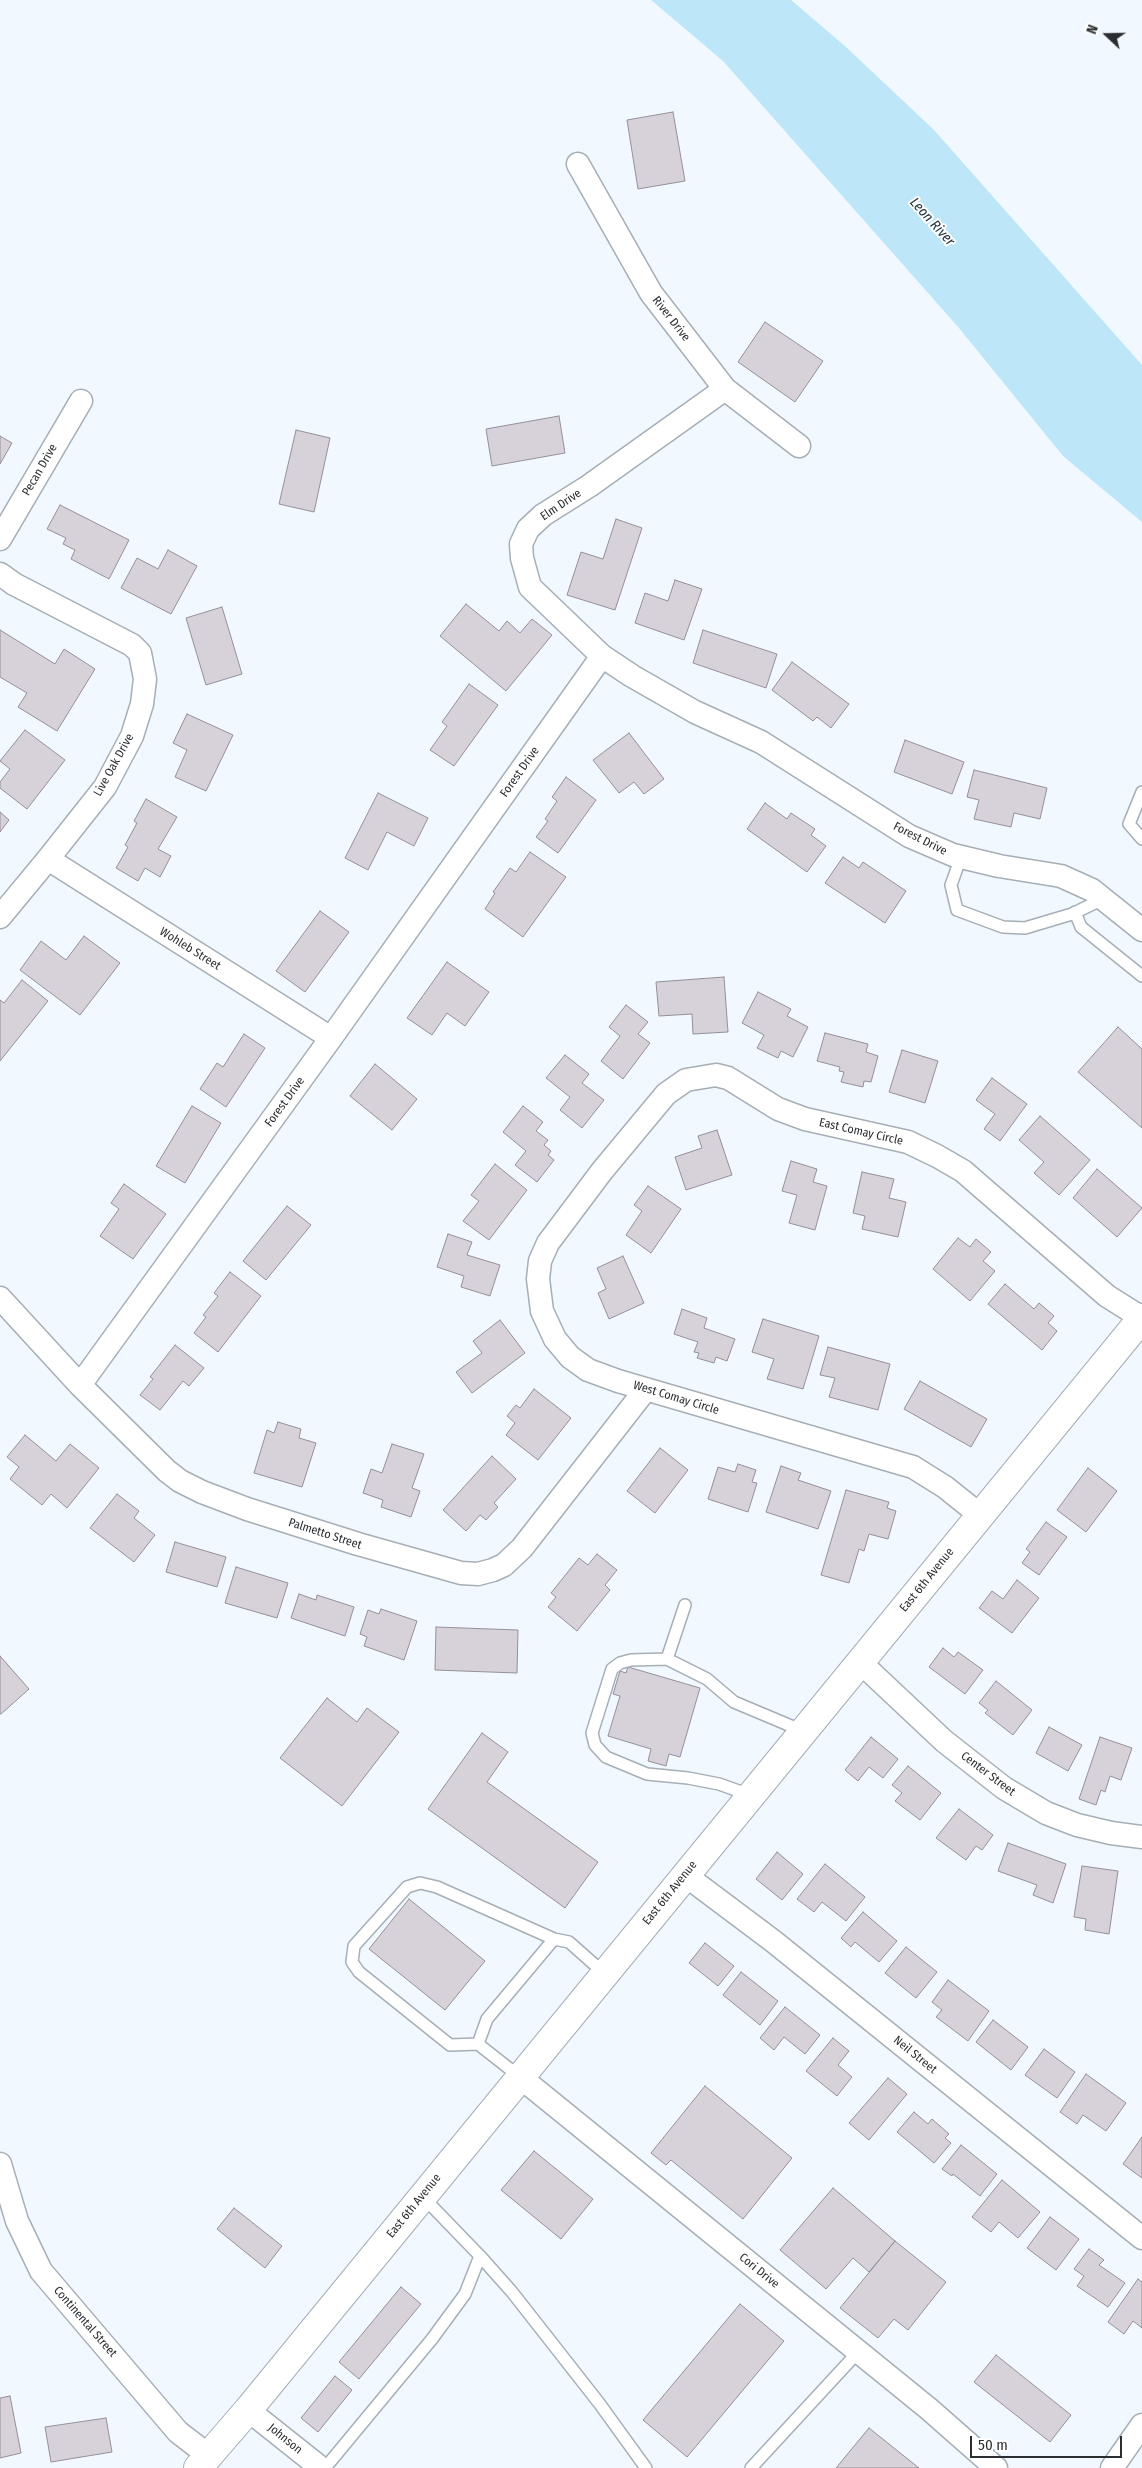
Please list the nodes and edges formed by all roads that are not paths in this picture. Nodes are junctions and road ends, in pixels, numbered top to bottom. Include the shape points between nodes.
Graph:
1 (578, 164) dead end
2 (725, 389) junction
3 (81, 401) dead end
4 (799, 446) dead end
5 (0, 539) edge
6 (0, 574) edge
7 (602, 656) junction
8 (1142, 792) edge
9 (1142, 839) edge
10 (962, 857) junction
11 (48, 859) junction
12 (1103, 899) junction
13 (1075, 912) junction
14 (0, 917) edge
15 (1142, 930) edge
16 (1142, 976) edge
17 (331, 1038) junction
18 (602, 1171) joint
19 (0, 1298) edge
20 (1142, 1318) edge
21 (80, 1384) junction
22 (646, 1389) junction
23 (980, 1516) junction
24 (685, 1605) dead end
25 (667, 1659) junction
26 (860, 1662) junction
27 (803, 1731) junction
28 (750, 1795) junction
29 (1142, 1837) edge
30 (685, 1875) junction
31 (554, 1940) junction
32 (604, 1973) junction
33 (478, 2044) junction
34 (520, 2077) junction
35 (1, 2175) edge
36 (422, 2196) junction
37 (1142, 2238) edge
38 (480, 2256) junction
39 (858, 2351) junction
40 (248, 2410) junction
41 (1142, 2425) edge
42 (203, 2462) edge
43 (323, 2468) edge
44 (646, 2468) edge
45 (751, 2468) edge
46 (996, 2468) edge
47 (1112, 2468) edge

1 - 2 street, River Drive via 651,292
2 - 4 street, River Drive
2 - 7 street, Elm Drive via 543,515 528,529 521,544 530,588
3 - 5 street, Pecan Drive
6 - 11 street, Live Oak Drive via 132,645 140,653 143,664 142,704 132,736 104,787
7 - 10 street, Forest Drive via 694,712 761,742 909,836
7 - 17 street, Forest Drive
8 - 9 lane via 1129,824
10 - 12 street, Forest Drive via 1061,876 1092,890
10 - 13 lane via 952,885 957,910 1004,927 1025,928
11 - 14 street, Live Oak Drive
11 - 17 street, Wohleb Street
12 - 13 lane
12 - 15 street, Forest Drive
13 - 16 lane via 1081,927
17 - 21 street, Forest Drive
18 - 20 street, East Comay Circle via 674,1087 707,1075 728,1078 778,1109 805,1119 908,1142 963,1171 1107,1296
18 - 22 street, West Comay Circle via 548,1242 540,1261 538,1279 542,1311 555,1339 570,1357 588,1370
19 - 21 street, Palmetto Street
20 - 23 main road, East 6th Avenue
21 - 22 street, Palmetto Street via 167,1471 202,1492 436,1568 478,1574 504,1565 522,1548
22 - 23 street, West Comay Circle via 913,1467 945,1487
23 - 26 main road, East 6th Avenue
24 - 25 lane
25 - 27 lane via 707,1678 734,1702
25 - 28 lane via 631,1660 612,1670 592,1733 595,1745 606,1757 647,1774 719,1784
26 - 27 main road, East 6th Avenue
26 - 29 street, Center Street via 944,1741 1004,1788 1046,1813 1078,1825 1111,1834
27 - 28 main road, East 6th Avenue
28 - 30 main road, East 6th Avenue
30 - 32 main road, East 6th Avenue
30 - 37 street, Neil Street via 773,1941
31 - 32 lane via 569,1942
31 - 33 lane via 487,2020
31 - 33 lane via 420,1883 407,1887 354,1946 352,1962 359,1972 450,2045
32 - 34 main road, East 6th Avenue
33 - 34 lane
34 - 36 main road, East 6th Avenue
34 - 39 street, Cori Drive
35 - 42 street, Continental Street via 17,2221 41,2271
36 - 38 lane
36 - 40 main road, East 6th Avenue
38 - 43 lane via 464,2294 432,2339
38 - 44 lane via 512,2292
39 - 45 lane
39 - 46 street, Cori Drive
40 - 42 main road, East 6th Avenue
40 - 43 street, Johnson
41 - 47 street

